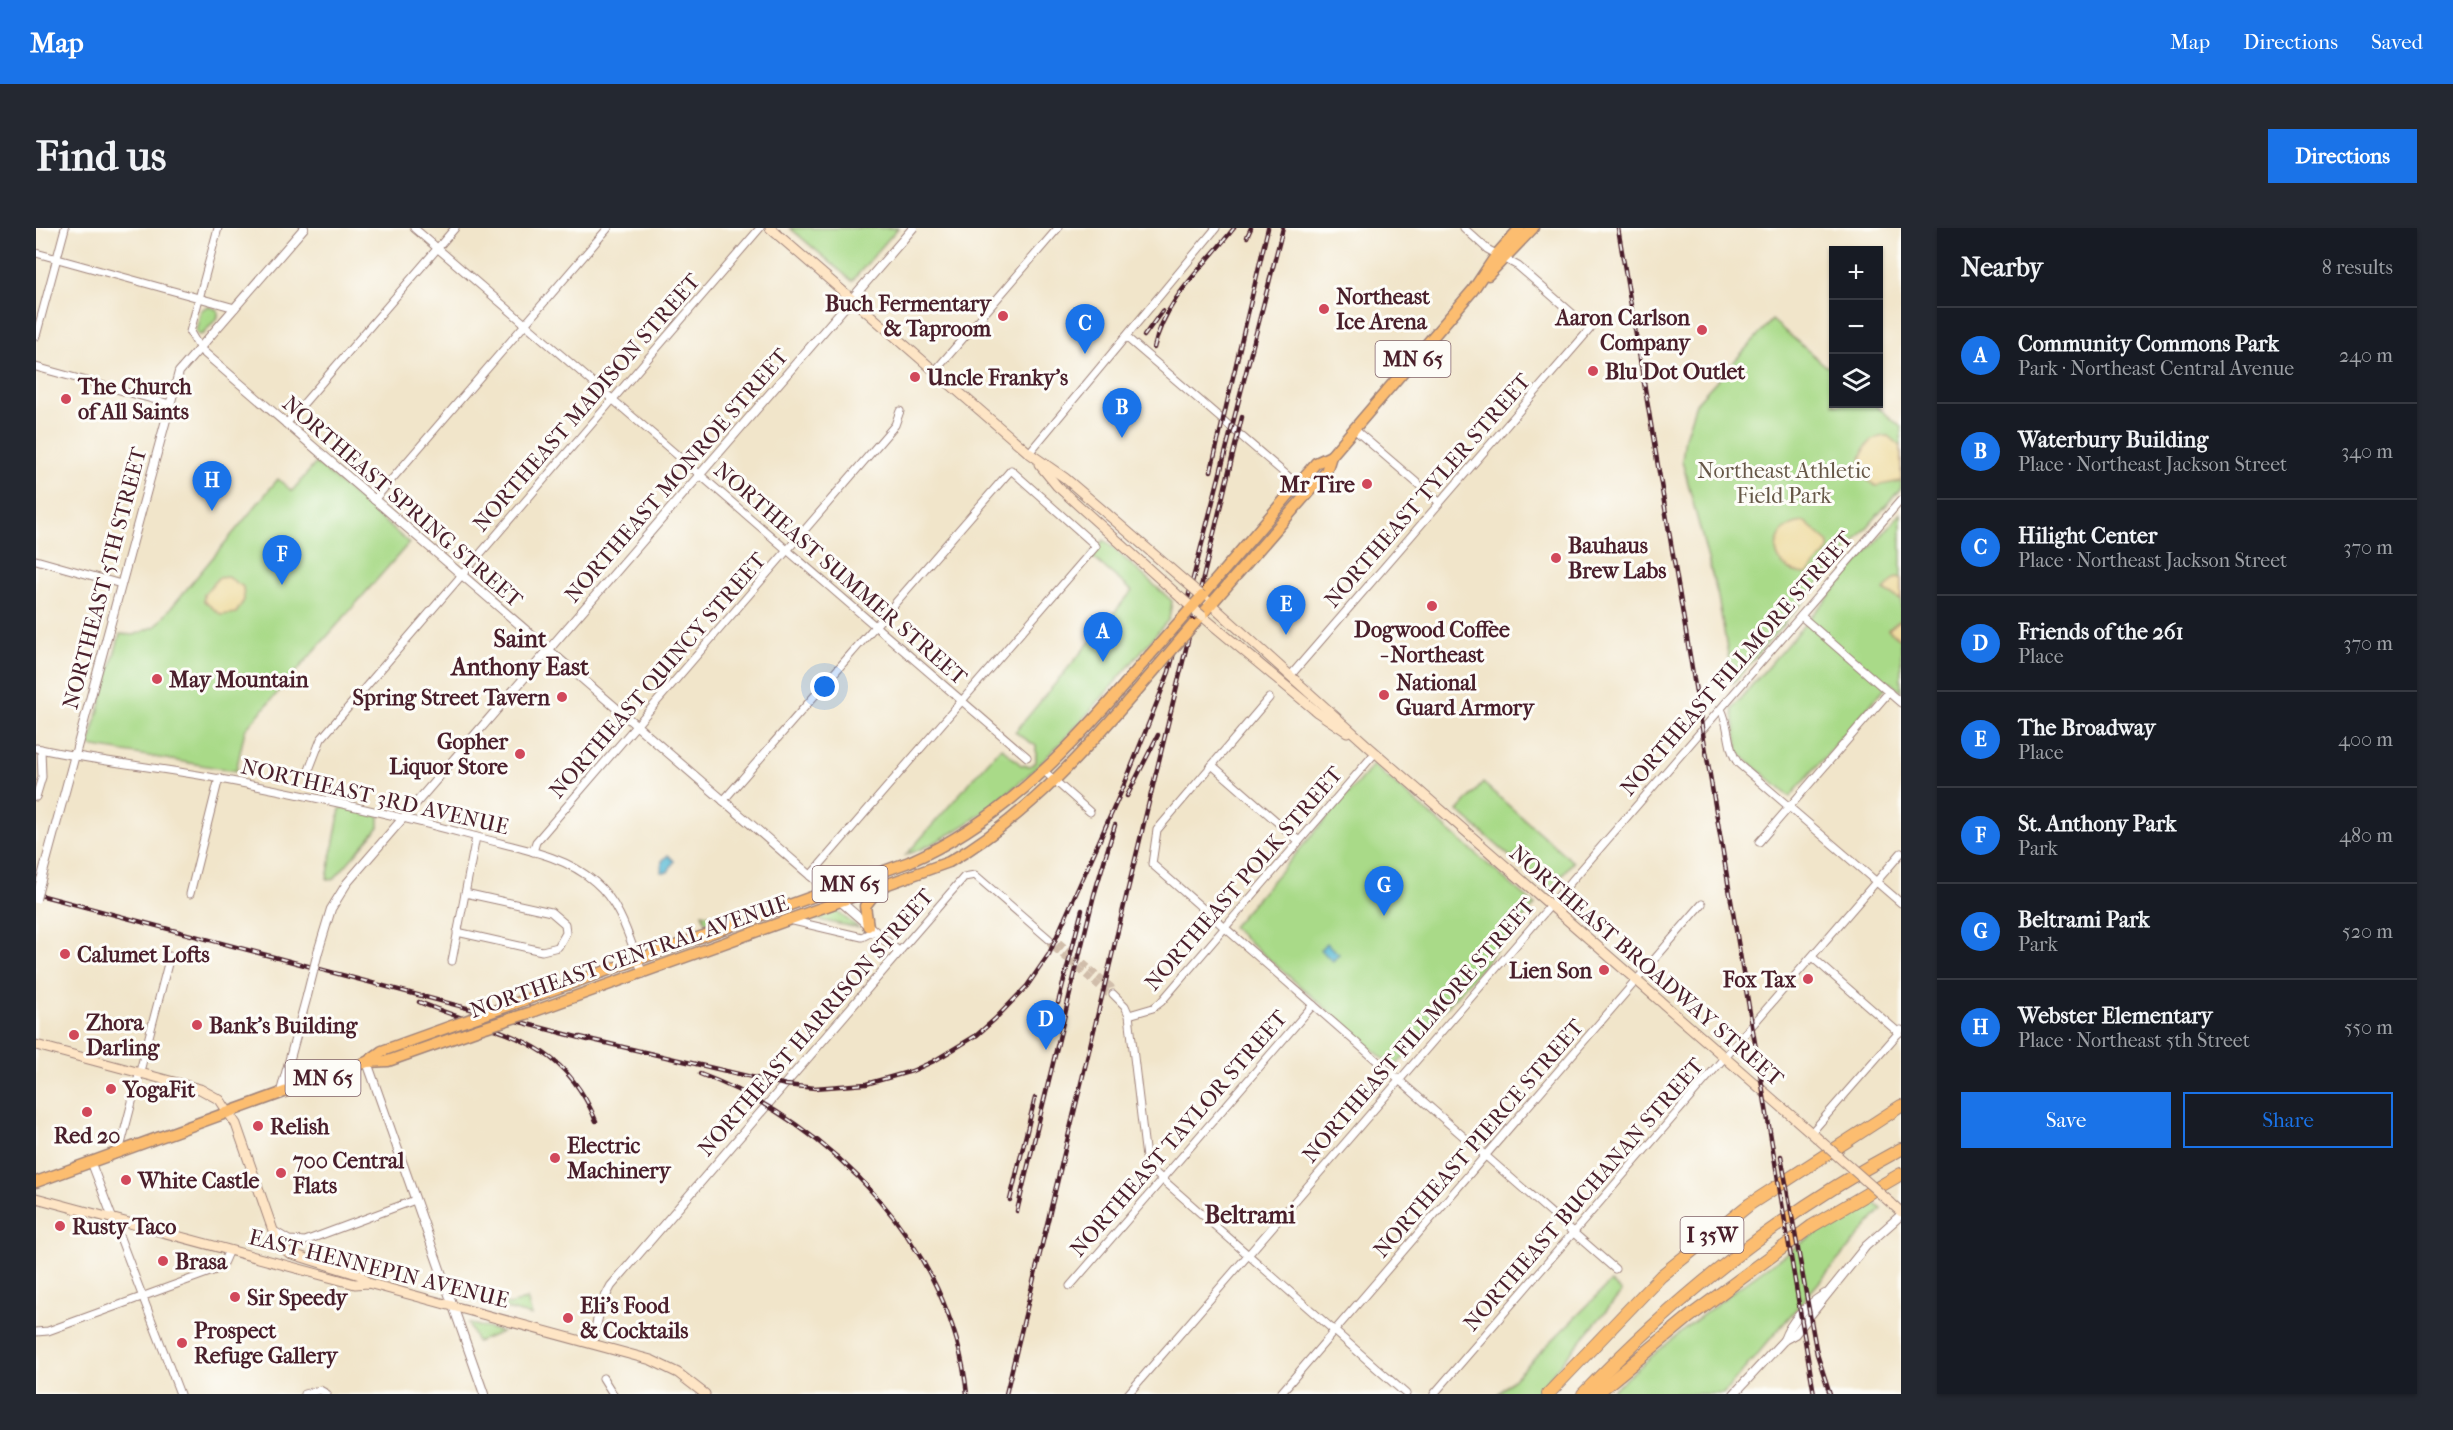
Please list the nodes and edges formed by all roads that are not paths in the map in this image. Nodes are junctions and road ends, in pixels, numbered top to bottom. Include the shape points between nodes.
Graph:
1 (65, 228) edge
2 (218, 228) edge
3 (304, 228) edge
4 (414, 228) edge
5 (454, 228) edge
6 (608, 228) edge
7 (760, 228) edge
8 (770, 228) edge
9 (913, 228) edge
10 (1058, 228) edge
11 (1216, 228) edge
12 (1464, 228) edge
13 (1520, 228) edge
14 (1533, 228) edge
15 (437, 248) junction
16 (36, 253) edge
17 (1502, 256) junction
18 (56, 258) junction
19 (199, 298) junction
20 (852, 299) junction
21 (235, 308) junction
22 (525, 324) junction
23 (36, 336) edge
24 (1126, 337) junction
25 (200, 349) junction
26 (36, 367) edge
27 (935, 371) junction
28 (612, 399) junction
29 (170, 404) junction
30 (900, 411) dead end
31 (286, 424) junction
32 (1354, 429) junction
33 (1029, 453) junction
34 (1331, 456) junction
35 (700, 475) junction
36 (1297, 484) junction
37 (374, 500) junction
38 (1901, 500) edge
39 (1438, 502) junction
40 (788, 551) junction
41 (36, 560) edge
42 (461, 575) junction
43 (121, 584) junction
44 (1202, 596) junction
45 (1211, 604) junction
46 (1192, 607) junction
47 (1202, 616) junction
48 (1801, 616) junction
49 (875, 626) junction
50 (548, 650) junction
51 (1291, 675) junction
52 (1888, 692) junction
53 (1269, 698) dead end
54 (962, 702) junction
55 (1901, 703) edge
56 (1721, 709) junction
57 (637, 726) junction
58 (38, 749) edge
59 (1372, 750) junction
60 (75, 756) junction
61 (1027, 757) dead end
62 (1212, 765) junction
63 (309, 770) dead end
64 (1044, 771) junction
65 (219, 778) junction
66 (1054, 780) junction
67 (36, 797) edge
68 (723, 801) junction
69 (1788, 806) junction
70 (1090, 812) dead end
71 (404, 818) junction
72 (476, 837) junction
73 (1299, 841) junction
74 (1759, 843) dead end
75 (533, 852) junction
76 (1901, 853) edge
77 (810, 876) junction
78 (1877, 882) junction
79 (887, 886) junction
80 (828, 892) junction
81 (465, 893) junction
82 (190, 894) dead end
83 (36, 898) edge
84 (840, 903) junction
85 (1901, 903) edge
86 (1702, 904) dead end
87 (1549, 905) junction
88 (789, 920) junction
89 (1224, 928) junction
90 (871, 929) junction
91 (457, 932) junction
92 (1049, 939) tunnel mouth
93 (899, 952) junction
94 (170, 956) dead end
95 (1812, 957) junction
96 (452, 961) dead end
97 (638, 961) junction
98 (643, 974) junction
99 (1636, 981) junction
100 (1113, 994) dead end
101 (1313, 1005) junction
102 (1129, 1015) junction
103 (1900, 1031) edge
104 (36, 1045) edge
105 (1725, 1058) junction
106 (367, 1062) junction
107 (139, 1073) junction
108 (1398, 1080) junction
109 (280, 1095) junction
110 (1901, 1106) edge
111 (229, 1113) junction
112 (1813, 1135) junction
113 (1901, 1149) edge
114 (119, 1152) junction
115 (1486, 1156) junction
116 (91, 1162) junction
117 (1901, 1174) edge
118 (1161, 1179) junction
119 (36, 1182) edge
120 (36, 1198) edge
121 (415, 1200) junction
122 (1901, 1214) edge
123 (112, 1218) junction
124 (276, 1232) junction
125 (1574, 1232) junction
126 (229, 1250) junction
127 (1247, 1255) junction
128 (1615, 1269) dead end
129 (368, 1283) junction
130 (1070, 1286) dead end
131 (144, 1297) junction
132 (453, 1306) junction
133 (1335, 1331) junction
134 (36, 1332) edge
135 (592, 1343) junction
136 (603, 1378) dead end
137 (326, 1393) edge
138 (180, 1394) edge
139 (304, 1394) edge
140 (484, 1394) edge
141 (613, 1394) edge
142 (705, 1394) edge
143 (1128, 1394) edge
144 (1280, 1394) edge
145 (1406, 1394) edge
146 (1434, 1394) edge
147 (1548, 1394) edge
148 (1582, 1394) edge
149 (1596, 1394) edge
150 (1734, 1394) edge

1 - 18 street
2 - 19 street
3 - 21 street
4 - 15 street, NORTHEAST SUMMER STREET
5 - 15 street
6 - 22 street
7 - 28 street, NORTHEAST MADISON STREET
8 - 20 main road, NORTHEAST BROADWAY STREET
9 - 20 street, NORTHEAST MONROE STREET
10 - 27 street
11 - 24 street
12 - 17 street
13 - 17 main road, NORTHEAST CENTRAL AVENUE / MN 65
14 - 17 main road, NORTHEAST CENTRAL AVENUE / MN 65
15 - 22 street, NORTHEAST SUMMER STREET
15 - 31 street
16 - 18 street
17 - 32 main road, NORTHEAST CENTRAL AVENUE / MN 65
17 - 39 street, NORTHEAST TYLER STREET via 1590,329
18 - 19 street
18 - 23 street
19 - 21 street
19 - 25 street, NORTHEAST SPRING STREET via 190,332
20 - 27 main road, NORTHEAST BROADWAY STREET
20 - 35 street, NORTHEAST MONROE STREET
21 - 25 street
22 - 28 street, NORTHEAST SUMMER STREET
22 - 37 street
24 - 33 street
24 - 36 street
25 - 29 street, NORTHEAST 5TH STREET via 179,372
25 - 31 street, NORTHEAST SPRING STREET
26 - 29 street
27 - 33 main road, NORTHEAST BROADWAY STREET
28 - 35 street, NORTHEAST SUMMER STREET
28 - 42 street, NORTHEAST MADISON STREET
29 - 43 street, NORTHEAST 5TH STREET
30 - 40 street, NORTHEAST QUINCY STREET via 895,425
31 - 37 street, NORTHEAST SPRING STREET
32 - 34 main road, NORTHEAST CENTRAL AVENUE / MN 65
32 - 39 street
33 - 44 main road, NORTHEAST BROADWAY STREET, bridge via 1065,478
33 - 46 main road, NORTHEAST BROADWAY STREET, bridge via 1098,524
34 - 36 main road, NORTHEAST CENTRAL AVENUE / MN 65 via 1316,463
34 - 45 main road, NORTHEAST CENTRAL AVENUE / MN 65 via 1326,472
35 - 40 street, NORTHEAST SUMMER STREET
35 - 50 street, NORTHEAST MONROE STREET
36 - 44 main road, NORTHEAST CENTRAL AVENUE / MN 65
37 - 42 street, NORTHEAST SPRING STREET
38 - 48 street, NORTHEAST FILLMORE STREET
39 - 51 street, NORTHEAST TYLER STREET
40 - 49 street, NORTHEAST SUMMER STREET
40 - 57 street, NORTHEAST QUINCY STREET
41 - 43 street
42 - 50 street, NORTHEAST SPRING STREET
42 - 63 street, NORTHEAST MADISON STREET via 321,739
43 - 60 street, NORTHEAST 5TH STREET
44 - 45 main road, NORTHEAST BROADWAY STREET
44 - 46 main road, NORTHEAST CENTRAL AVENUE / MN 65, bridge
45 - 47 main road, NORTHEAST CENTRAL AVENUE / MN 65
45 - 51 main road, NORTHEAST BROADWAY STREET
46 - 47 main road, NORTHEAST BROADWAY STREET, bridge
46 - 64 main road, NORTHEAST CENTRAL AVENUE / MN 65, bridge via 1089,726
47 - 59 main road, NORTHEAST BROADWAY STREET via 1317,712
47 - 66 main road, NORTHEAST CENTRAL AVENUE / MN 65, bridge
48 - 52 street
48 - 56 street, NORTHEAST FILLMORE STREET
49 - 54 street, NORTHEAST SUMMER STREET
49 - 54 street via 1011,470 1096,546
49 - 68 street
50 - 57 street, NORTHEAST SPRING STREET
50 - 71 street, NORTHEAST MONROE STREET
51 - 59 main road, NORTHEAST BROADWAY STREET
52 - 55 street
52 - 69 street
53 - 62 street
54 - 61 street, NORTHEAST SUMMER STREET
54 - 77 street
56 - 69 street via 1728,722 1735,759
56 - 87 street, NORTHEAST FILLMORE STREET
57 - 68 street, NORTHEAST SPRING STREET
57 - 75 street, NORTHEAST QUINCY STREET via 536,842
58 - 60 street, NORTHEAST 3RD AVENUE
58 - 67 street via 42,777
59 - 73 street, NORTHEAST POLK STREET
59 - 87 main road, NORTHEAST BROADWAY STREET
60 - 65 street, NORTHEAST 3RD AVENUE
60 - 83 street, NORTHEAST 5TH STREET, bridge
62 - 73 street
62 - 89 street via 1157,830 1152,864
64 - 66 street
64 - 80 main road, NORTHEAST CENTRAL AVENUE / MN 65 via 1000,810 956,840
65 - 71 street, NORTHEAST 3RD AVENUE
65 - 82 street
66 - 70 street
66 - 79 main road, NORTHEAST CENTRAL AVENUE / MN 65 via 973,848
68 - 77 street, NORTHEAST SPRING STREET
69 - 74 street
69 - 78 street
71 - 72 street, NORTHEAST 3RD AVENUE
71 - 109 street, NORTHEAST MONROE STREET, bridge via 348,883 331,909
72 - 75 street, NORTHEAST 3RD AVENUE
72 - 81 street
73 - 89 street, NORTHEAST POLK STREET
75 - 97 street, NORTHEAST 3RD AVENUE via 575,868 603,890 624,924
76 - 78 street, NORTHEAST BUCHANAN STREET
77 - 80 street, NORTHEAST SPRING STREET
78 - 85 street
78 - 95 street, NORTHEAST BUCHANAN STREET
79 - 84 main road, NORTHEAST CENTRAL AVENUE / MN 65
79 - 90 main road via 866,902 865,917
80 - 84 street, NORTHEAST SPRING STREET
80 - 97 main road, NORTHEAST CENTRAL AVENUE / MN 65
81 - 91 street
81 - 91 street via 551,912 565,924 567,933 558,947 542,951
84 - 88 main road, NORTHEAST CENTRAL AVENUE / MN 65
84 - 90 street, NORTHEAST SPRING STREET
86 - 99 street, NORTHEAST PIERCE STREET
87 - 99 main road, NORTHEAST BROADWAY STREET
87 - 108 street, NORTHEAST FILLMORE STREET
88 - 90 street via 862,937
88 - 98 main road, NORTHEAST CENTRAL AVENUE / MN 65
89 - 101 street
89 - 102 street, NORTHEAST POLK STREET via 1161,1002
90 - 93 street, NORTHEAST SPRING STREET
91 - 96 street
92 - 93 street, NORTHEAST HARRISON STREET via 970,874
93 - 135 street, NORTHEAST HARRISON STREET via 611,1286 601,1305
94 - 107 street
95 - 103 street
95 - 105 street, NORTHEAST BUCHANAN STREET
97 - 98 street, NORTHEAST 3RD AVENUE
97 - 106 main road, NORTHEAST CENTRAL AVENUE / MN 65, bridge via 382,1051
98 - 106 main road, NORTHEAST CENTRAL AVENUE / MN 65, bridge via 387,1061
99 - 105 main road, NORTHEAST BROADWAY STREET
99 - 115 street, NORTHEAST PIERCE STREET
100 - 102 street
101 - 108 street
101 - 118 street, NORTHEAST TAYLOR STREET
102 - 118 street via 1146,1158
103 - 112 street
104 - 107 main road
105 - 112 main road, NORTHEAST BROADWAY STREET
105 - 125 street, NORTHEAST BUCHANAN STREET
106 - 109 main road, NORTHEAST CENTRAL AVENUE / MN 65
106 - 121 street
107 - 111 main road via 200,1089 220,1100
107 - 114 street
108 - 115 street
108 - 127 street, NORTHEAST FILLMORE STREET
109 - 111 main road, NORTHEAST CENTRAL AVENUE / MN 65
110 - 147 highway, I 35W via 1750,1204 1661,1276
111 - 114 main road, NORTHEAST CENTRAL AVENUE / MN 65
111 - 124 main road
112 - 122 main road, NORTHEAST BROADWAY STREET, bridge
113 - 148 highway, I 35W via 1840,1182 1753,1241 1676,1303
114 - 116 main road, NORTHEAST CENTRAL AVENUE / MN 65
115 - 125 street
115 - 133 street, NORTHEAST PIERCE STREET
116 - 119 main road, NORTHEAST CENTRAL AVENUE / MN 65
116 - 123 street
117 - 149 highway via 1812,1226 1689,1317
118 - 127 street
118 - 130 street, NORTHEAST TAYLOR STREET
120 - 123 main road, EAST HENNEPIN AVENUE
121 - 124 street via 305,1241 289,1240
121 - 132 street
122 - 150 street via 1866,1246 1825,1294 1810,1303 1788,1329 1784,1340
123 - 126 main road, EAST HENNEPIN AVENUE
123 - 131 street
124 - 129 main road via 277,1242 289,1253 360,1275
125 - 128 street
125 - 146 street, NORTHEAST BUCHANAN STREET
126 - 129 main road, EAST HENNEPIN AVENUE via 355,1284
126 - 131 street via 221,1268
127 - 133 street
127 - 143 street, NORTHEAST FILLMORE STREET
129 - 132 main road, EAST HENNEPIN AVENUE
131 - 134 street
131 - 138 street
132 - 135 main road, EAST HENNEPIN AVENUE
132 - 140 street
133 - 144 street, NORTHEAST PIERCE STREET
133 - 145 street
135 - 142 main road, EAST HENNEPIN AVENUE via 660,1363
136 - 141 street
137 - 139 street via 320,1390

